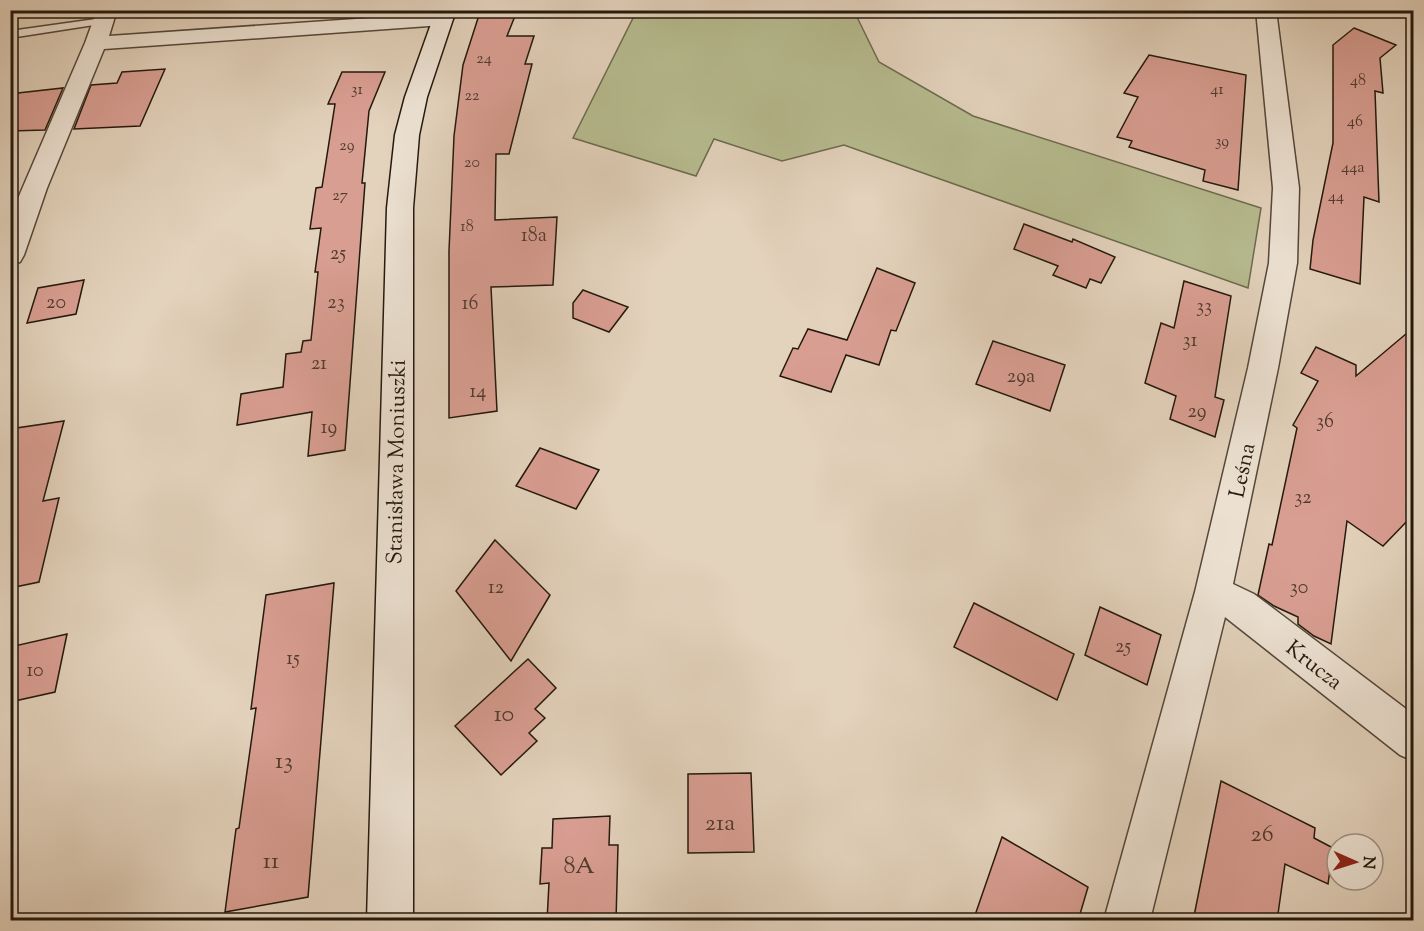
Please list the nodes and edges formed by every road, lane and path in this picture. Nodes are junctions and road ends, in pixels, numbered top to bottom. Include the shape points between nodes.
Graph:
1 (1266, 10) edge
2 (444, 15) edge
3 (102, 25) edge
4 (10, 35) edge
5 (10, 255) edge
6 (1214, 592) junction
7 (1413, 741) edge
8 (390, 921) edge
9 (1127, 921) edge

1 - 6 street, Leśna via 1286,188 1283,263
2 - 3 street
2 - 8 street, Stanisława Moniuszki via 414,107 400,208
3 - 4 lane
3 - 5 street
6 - 7 street, Krucza via 1241,606
6 - 9 street, Leśna

